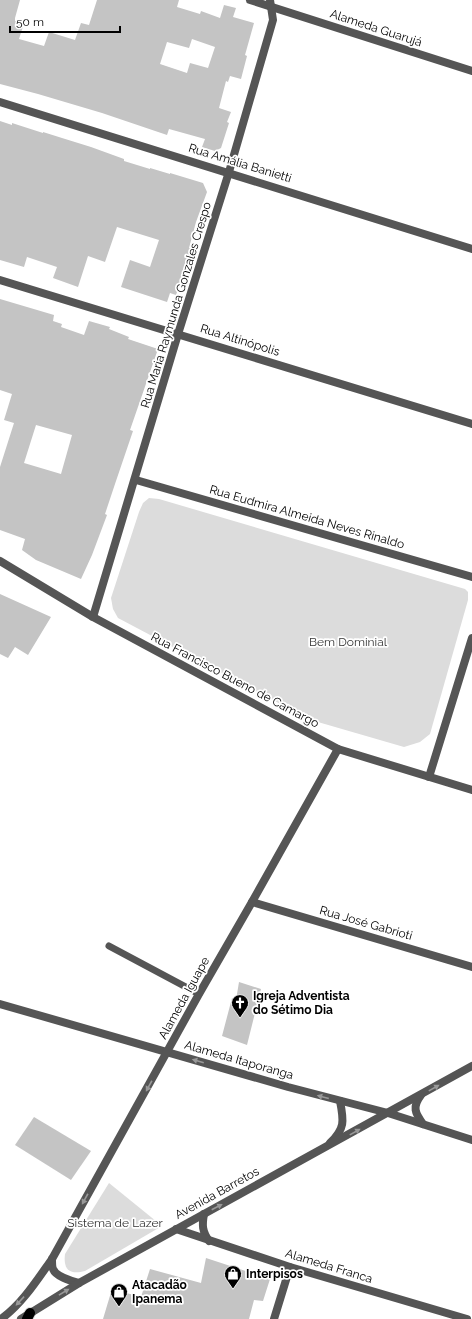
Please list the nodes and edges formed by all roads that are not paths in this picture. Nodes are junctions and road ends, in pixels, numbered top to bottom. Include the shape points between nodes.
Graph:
1 (250, 0) edge
2 (270, 3) edge
3 (472, 71) edge
4 (0, 102) edge
5 (229, 172) junction
6 (472, 249) edge
7 (0, 280) edge
8 (178, 334) junction
9 (472, 424) edge
10 (136, 480) junction
11 (0, 561) edge
12 (472, 577) edge
13 (93, 617) junction
14 (472, 638) edge
15 (338, 749) junction
16 (429, 777) junction
17 (472, 790) edge
18 (252, 902) junction
19 (109, 946) dead end
20 (472, 967) edge
21 (199, 994) junction
22 (0, 1004) edge
23 (168, 1052) junction
24 (472, 1066) edge
25 (422, 1094) junction
26 (340, 1101) junction
27 (388, 1113) junction
28 (424, 1124) junction
29 (472, 1140) edge
30 (322, 1150) junction
31 (204, 1214) junction
32 (176, 1229) junction
33 (209, 1240) junction
34 (52, 1259) junction
35 (290, 1267) junction
36 (79, 1283) junction
37 (29, 1316) edge
38 (2, 1319) edge
39 (20, 1319) edge
40 (274, 1319) edge
41 (467, 1319) edge

1 - 2 street, Alameda Guarujá
2 - 3 street, Alameda Guarujá
2 - 5 street, Rua Maria Raymunda Gonzales Crespo via 273,20
4 - 5 street, Rua Amália Banietti
5 - 6 street, Rua Amália Banietti
5 - 8 street, Rua Maria Raymunda Gonzales Crespo
7 - 8 street, Rua Altinópolis
8 - 9 street, Rua Altinópolis
8 - 10 street, Rua Maria Raymunda Gonzales Crespo
10 - 12 street, Rua Eudmira Almeida Neves Rinaldo
10 - 13 street, Rua Maria Raymunda Gonzales Crespo
11 - 13 street, Rua Francisco Bueno de Camargo
13 - 15 street, Rua Francisco Bueno de Camargo
14 - 16 street
15 - 16 street, Rua Francisco Bueno de Camargo
15 - 18 street, Alameda Iguape
16 - 17 street, Rua Francisco Bueno de Camargo
18 - 20 street, Rua José Gabrioti
18 - 21 street, Alameda Iguape
19 - 21 lane
21 - 23 street, Alameda Iguape
22 - 23 street, Alameda Itaporanga
26 -> 23 street, Alameda Itaporanga
23 -> 34 street, Alameda Iguape
25 -> 24 street, Avenida Barretos
25 - 27 street, Avenida Barretos
25 - 28 street via 415,1109
26 - 27 street, Alameda Itaporanga
26 - 30 street, Avenida Barretos via 343,1125 336,1137
27 - 28 street, Alameda Itaporanga
30 -> 27 street, Avenida Barretos
28 - 29 street, Alameda Itaporanga
31 -> 30 street, Avenida Barretos
31 - 32 street, Avenida Barretos
31 - 33 street via 203,1232
32 - 33 street, Alameda Franca
32 - 36 street, Avenida Barretos
33 - 35 street, Alameda Franca
34 - 36 street via 53,1270
34 -> 38 street, Alameda Iguape via 25,1296
35 - 40 street
35 - 41 street, Alameda Franca
37 -> 36 street, Avenida Barretos
37 - 39 street, Avenida Barretos

